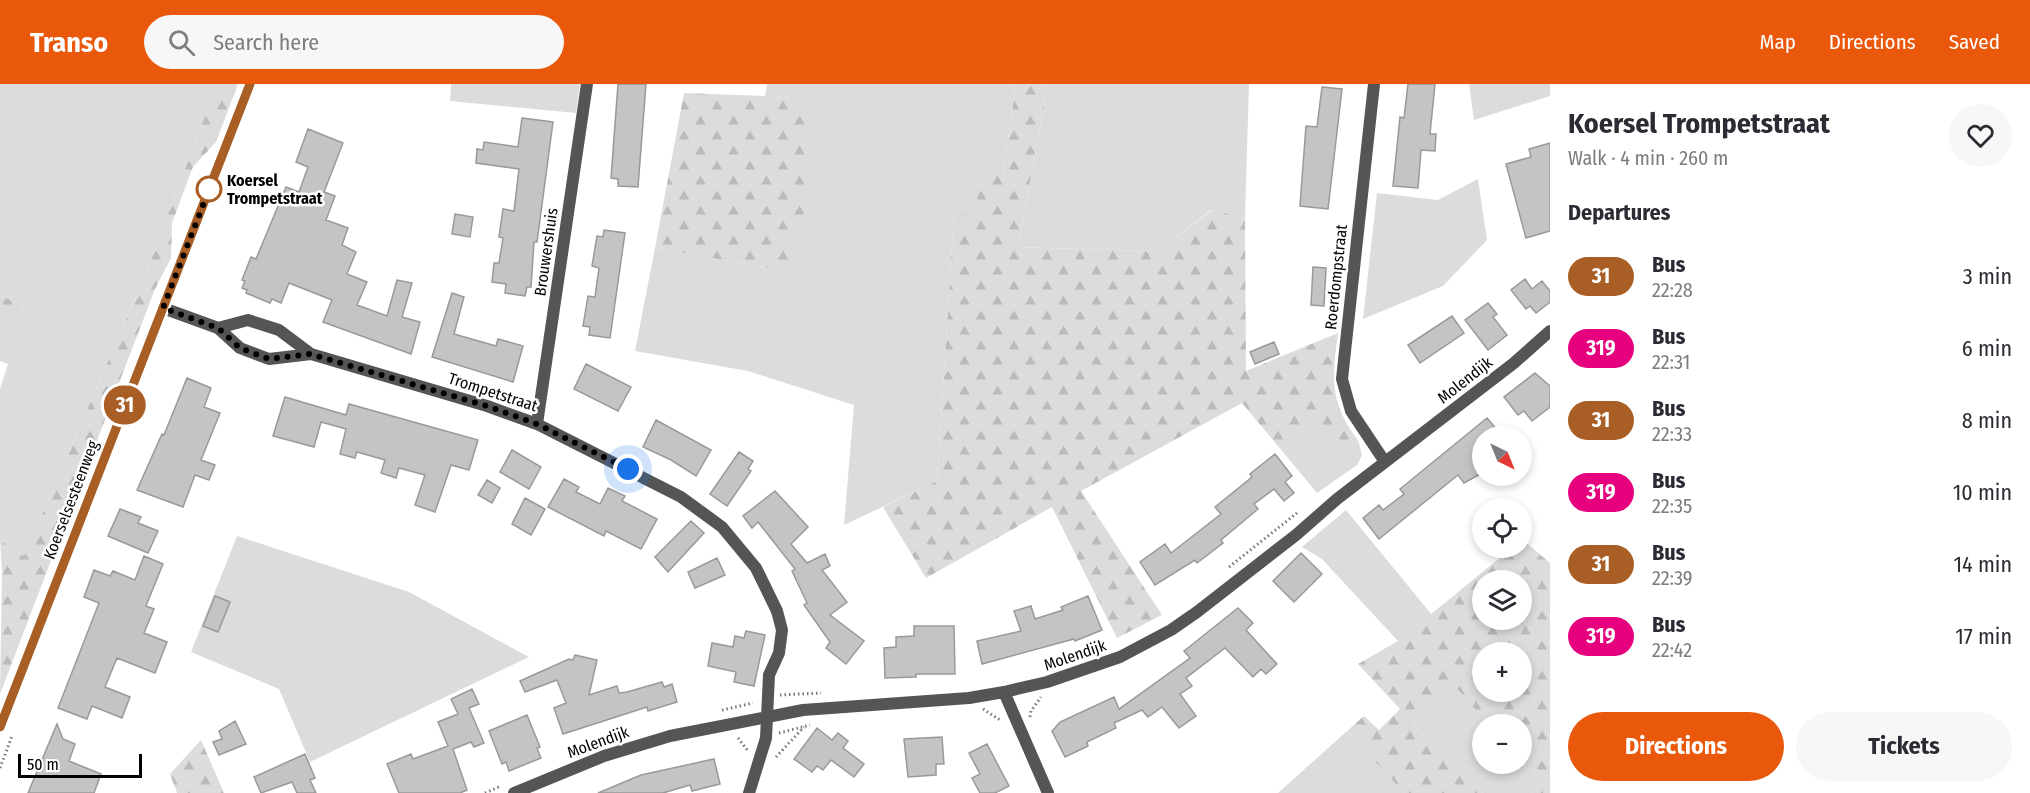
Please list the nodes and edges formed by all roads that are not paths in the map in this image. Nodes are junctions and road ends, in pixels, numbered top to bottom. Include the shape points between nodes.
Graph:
1 (250, 84) edge
2 (587, 84) edge
3 (1374, 84) edge
4 (163, 308) junction
5 (218, 328) junction
6 (1550, 331) edge
7 (310, 354) junction
8 (537, 424) junction
9 (1385, 462) junction
10 (1005, 697) junction
11 (769, 716) junction
12 (0, 727) edge
13 (514, 793) edge
14 (749, 793) edge
15 (1048, 793) edge

1 - 4 street, Koerselsesteenweg
2 - 8 street, Brouwershuis
3 - 9 street, Roerdompstraat via 1342,379 1351,411
4 - 5 street, Trompetstraat
4 - 12 street, Koerselsesteenweg
5 - 7 street, Trompetstraat via 240,348 269,359
5 - 7 street, Trompetstraat via 248,320 279,330
6 - 9 street, Molendijk
7 - 8 street, Trompetstraat
8 - 11 street, Trompetstraat via 681,497 722,527 740,546 768,589 782,630 779,652 769,675
9 - 10 street, Molendijk via 1171,630 1111,660
10 - 11 street, Molendijk via 803,710
10 - 15 street
11 - 13 street, Molendijk via 632,746
11 - 14 street, Trompetstraat

